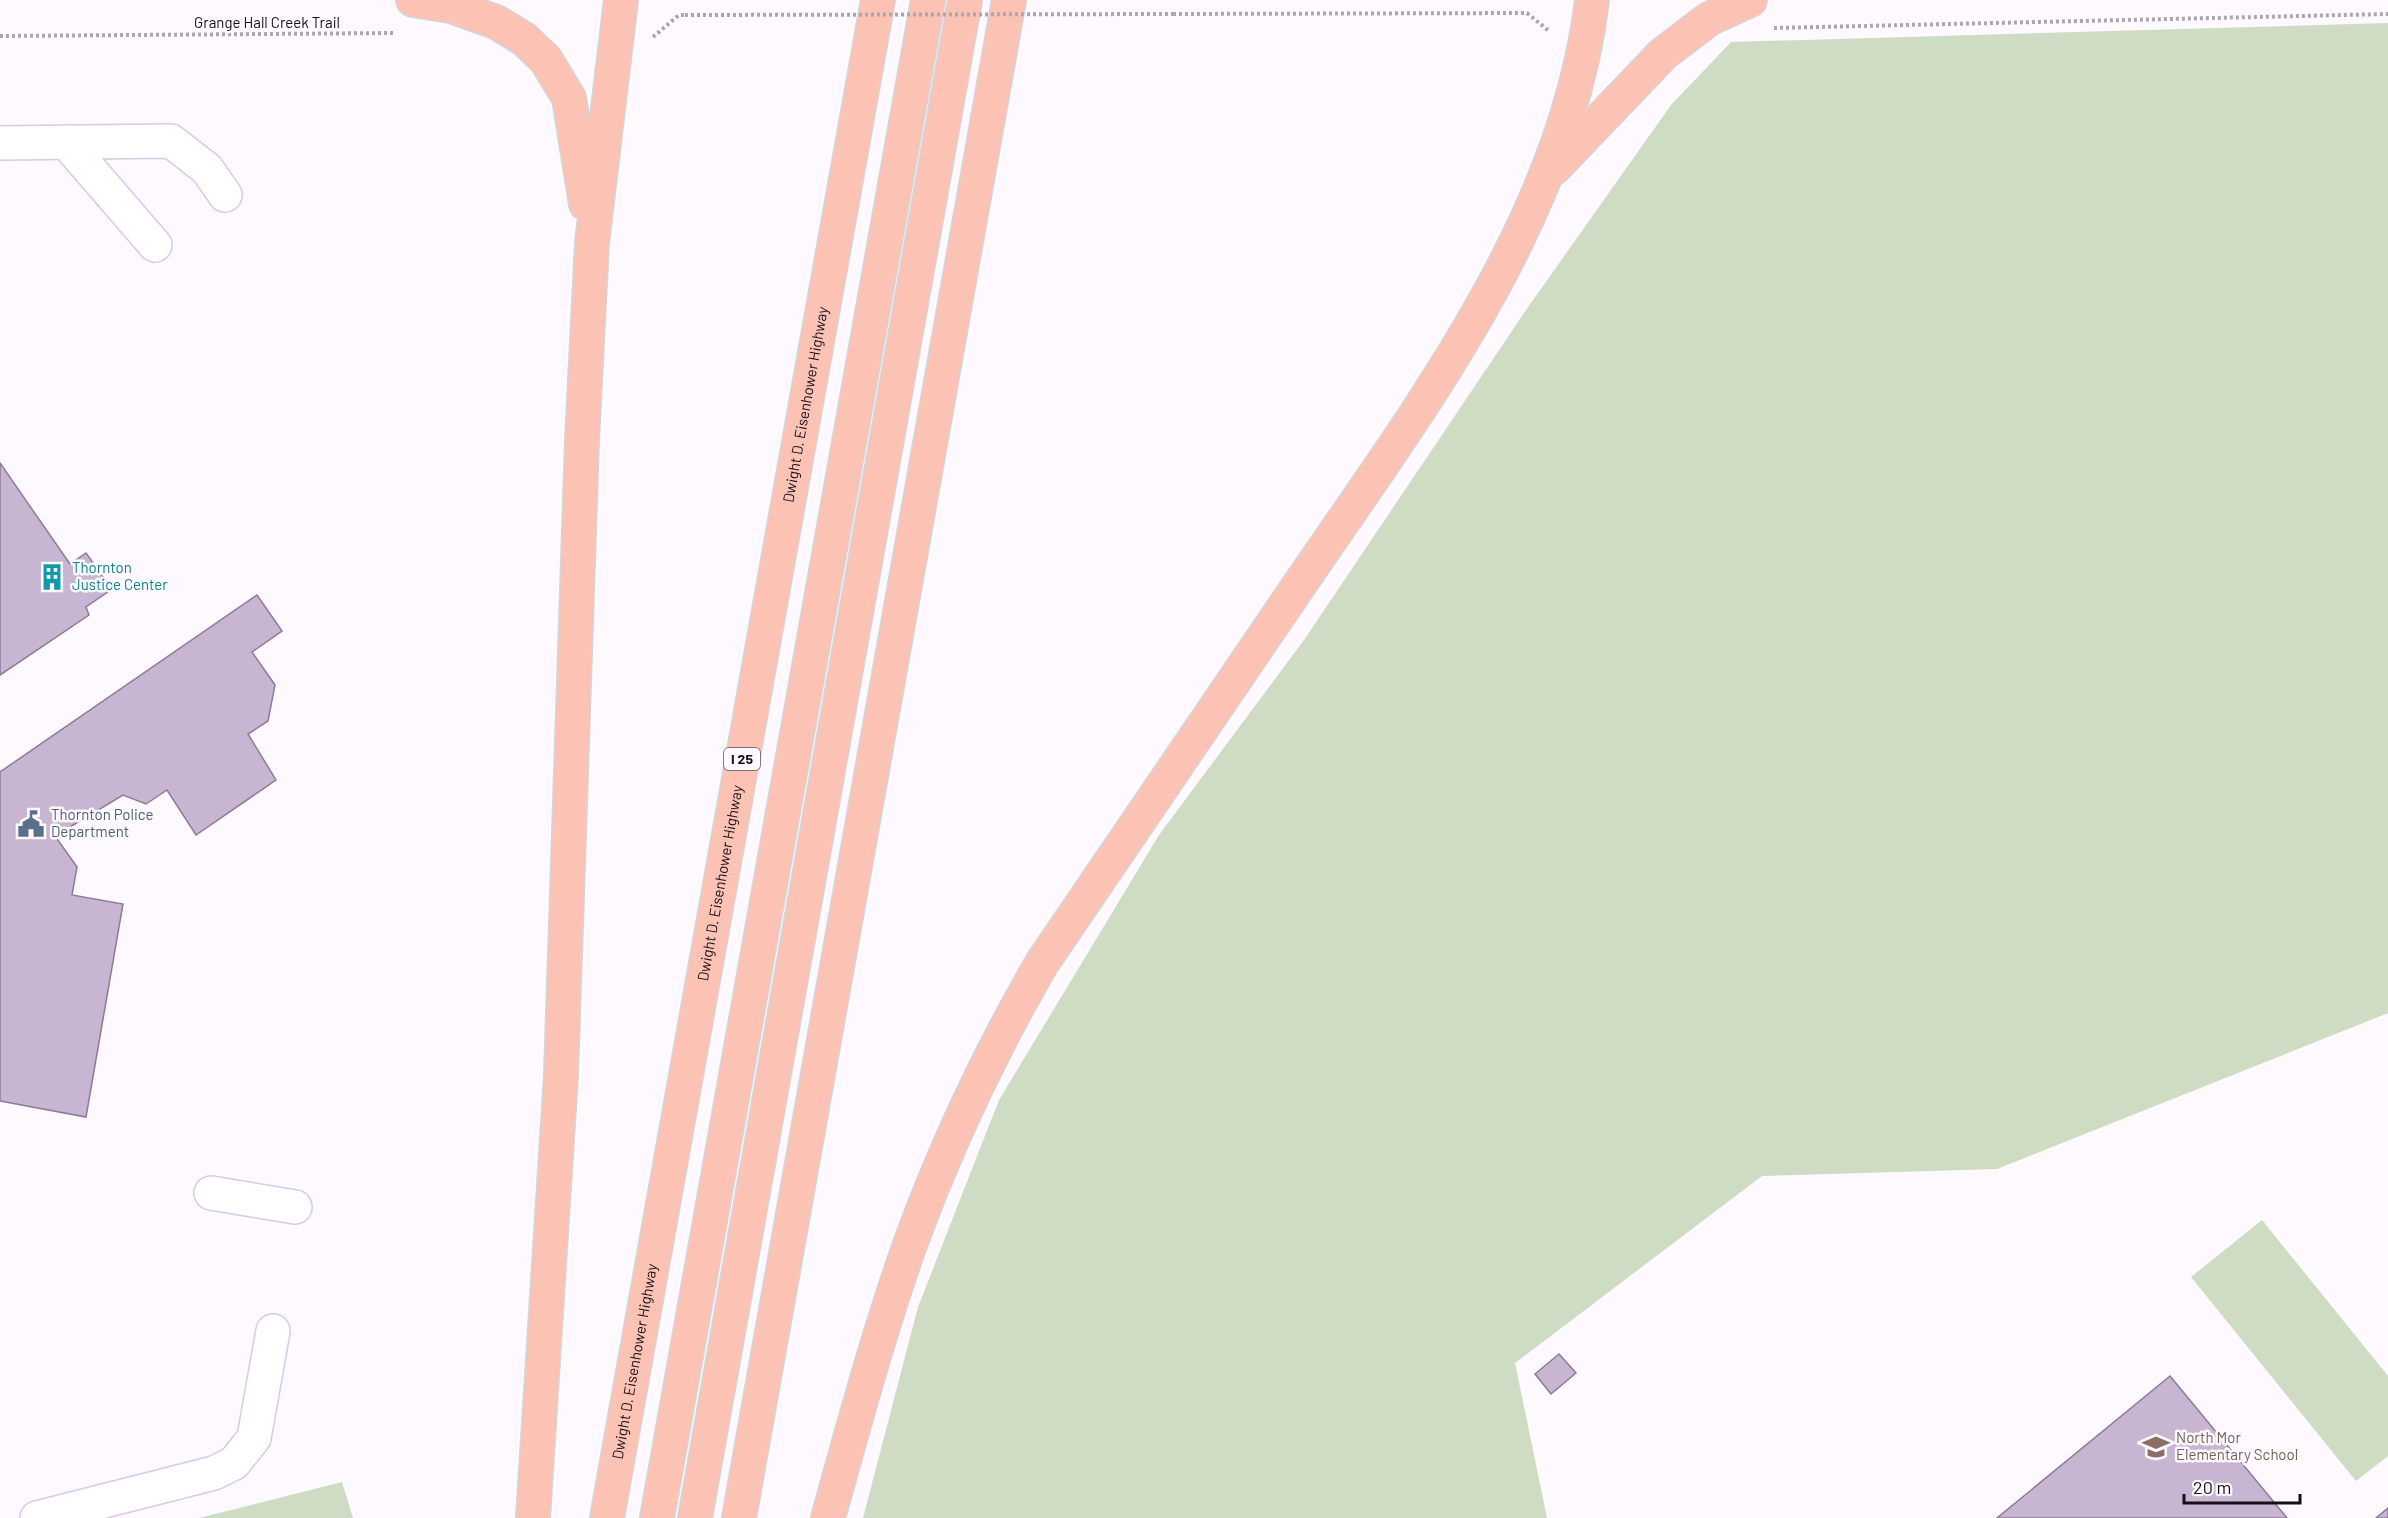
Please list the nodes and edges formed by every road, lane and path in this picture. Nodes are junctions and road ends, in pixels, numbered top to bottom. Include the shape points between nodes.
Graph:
1 (413, 0) edge
2 (621, 0) edge
3 (878, 0) edge
4 (928, 0) edge
5 (965, 0) edge
6 (1009, 0) edge
7 (1592, 0) edge
8 (1756, 14) edge
9 (2388, 14) edge
10 (1558, 32) dead end
11 (401, 33) dead end
12 (0, 36) edge
13 (642, 36) dead end
14 (66, 142) junction
15 (0, 143) edge
16 (1545, 178) junction
17 (225, 195) dead end
18 (592, 243) junction
19 (155, 244) dead end
20 (211, 1193) dead end
21 (295, 1207) dead end
22 (273, 1331) dead end
23 (37, 1518) edge
24 (533, 1518) edge
25 (607, 1518) edge
26 (657, 1518) edge
27 (695, 1518) edge
28 (739, 1518) edge
29 (828, 1518) edge

1 - 18 highway via 451,6 496,22 524,39 546,60 569,98
2 - 18 highway
3 - 25 highway, Dwight D. Eisenhower Highway / I 25
4 - 26 highway
5 - 27 highway
6 - 28 highway
7 - 16 highway via 1574,92
8 - 9 path
8 - 16 highway via 1709,18 1663,54
10 - 13 path, bridge via 1548,31 1527,13 679,15 652,37
11 - 12 path, Grange Hall Creek Trail
14 - 15 lane
14 - 17 lane via 171,141 207,169
14 - 19 lane
16 - 29 highway via 1495,282 1402,436 1042,963 1007,1023 913,1239 872,1360
18 - 24 highway via 561,1075
20 - 21 lane
22 - 23 lane via 254,1438 234,1463 214,1473

